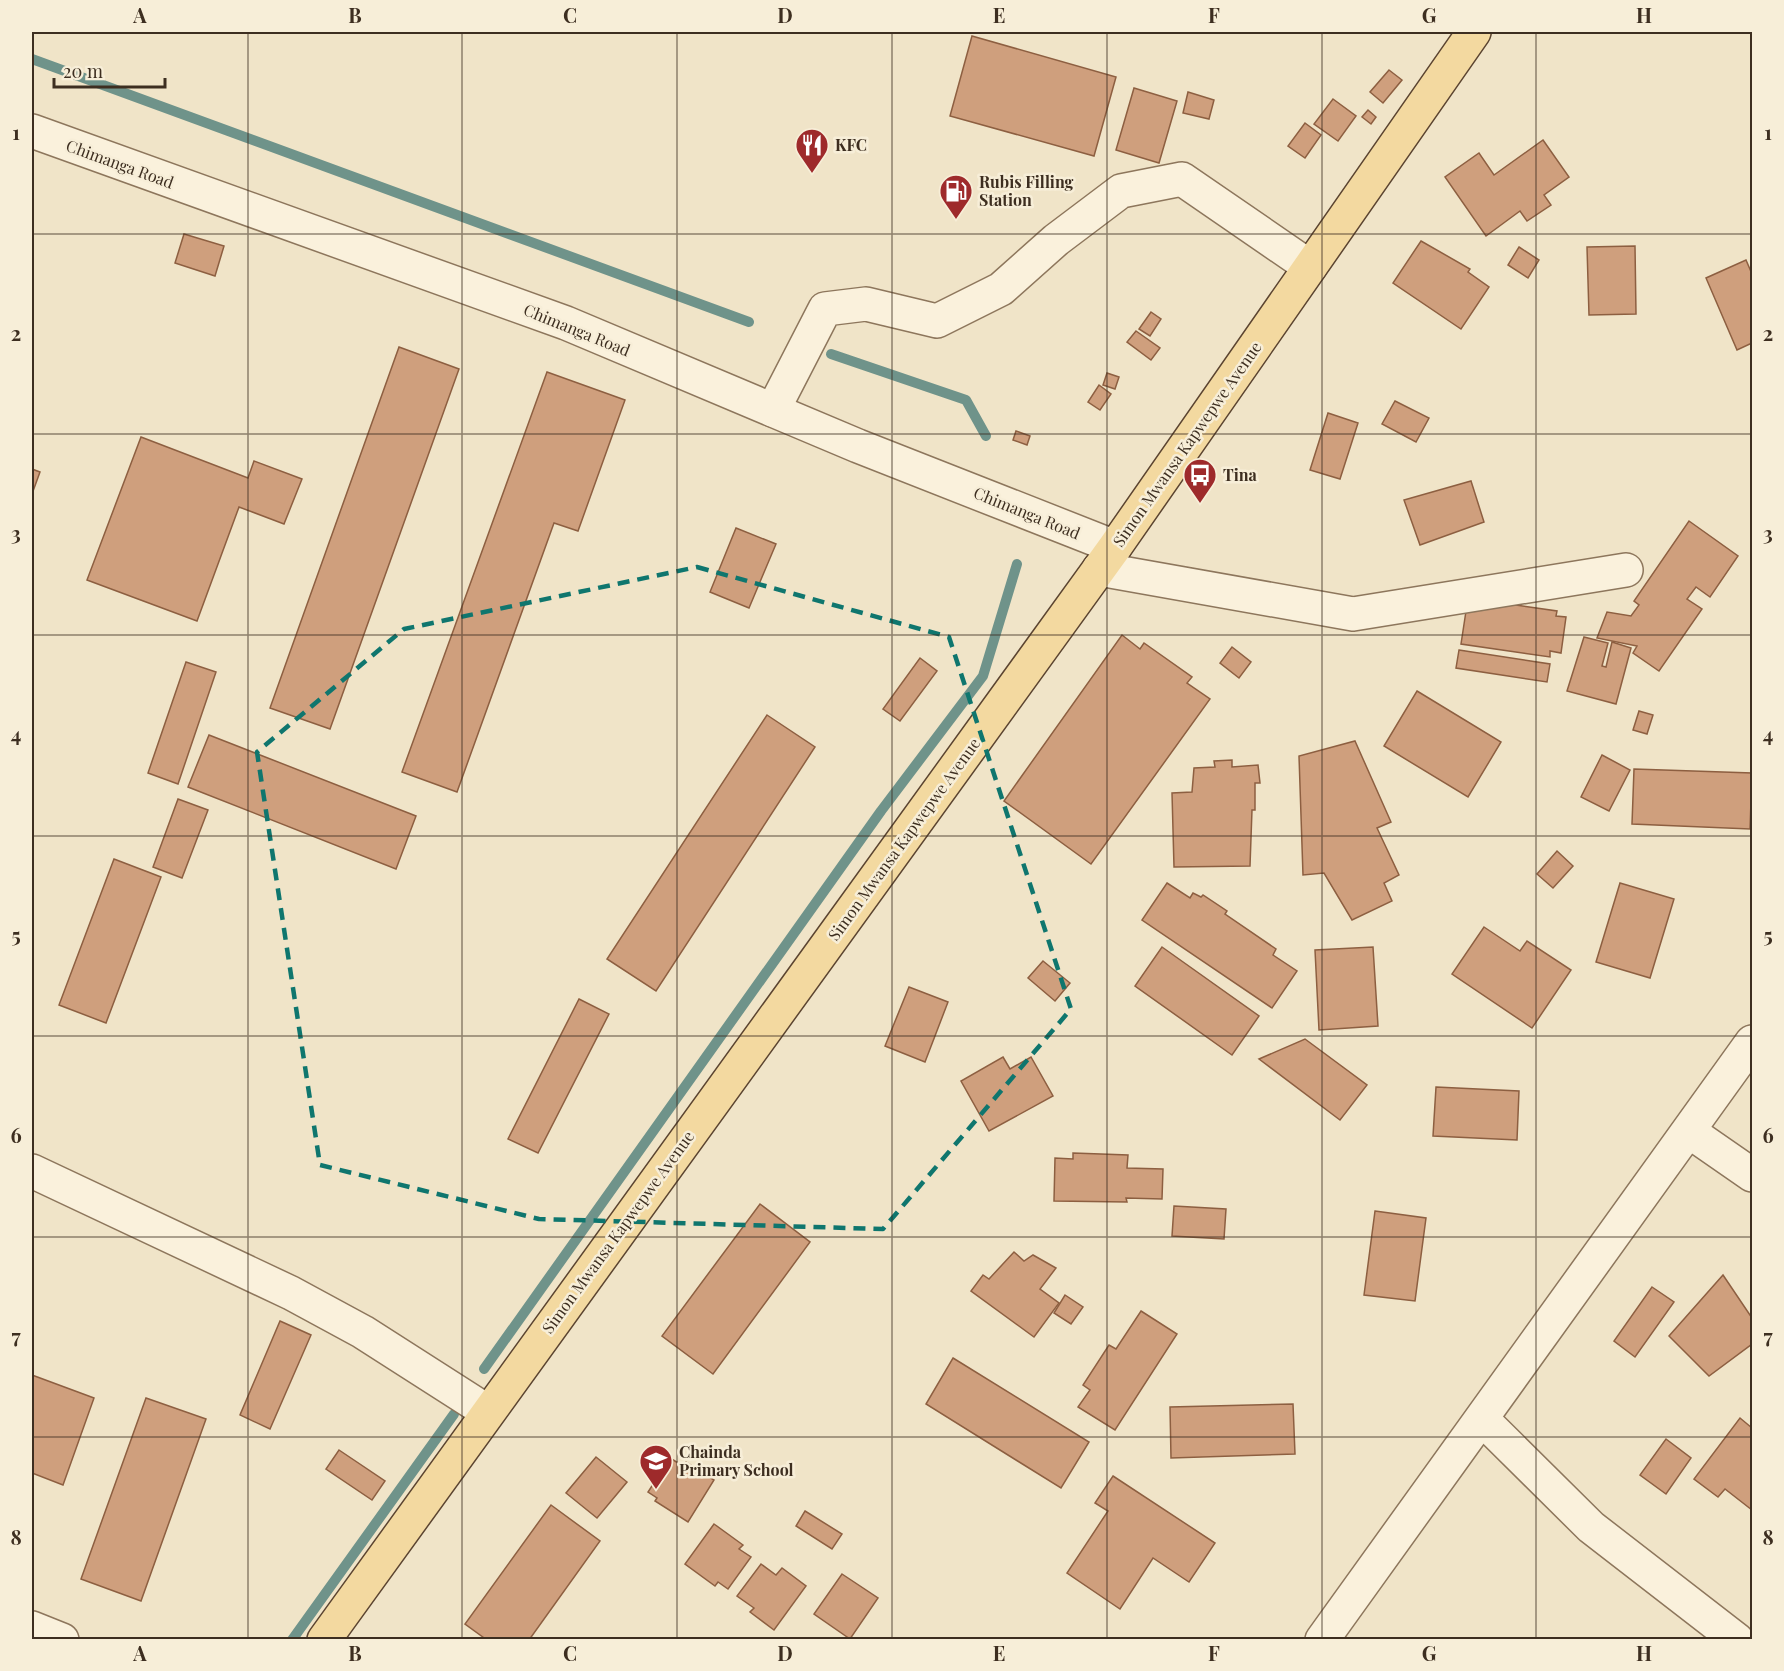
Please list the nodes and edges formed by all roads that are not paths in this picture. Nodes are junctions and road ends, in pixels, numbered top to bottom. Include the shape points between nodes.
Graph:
1 (1474, 32) edge
2 (32, 131) edge
3 (1310, 267) junction
4 (773, 410) junction
5 (1107, 558) junction
6 (1626, 570) dead end
7 (1752, 1042) edge
8 (1690, 1132) junction
9 (32, 1171) edge
10 (1752, 1175) edge
11 (488, 1412) junction
12 (1482, 1419) junction
13 (32, 1628) edge
14 (62, 1640) edge
15 (324, 1640) edge
16 (1322, 1640) edge
17 (1737, 1640) edge

1 - 3 main road, Simon Mwansa Kapwepwe Avenue
2 - 4 street, Chimanga Road via 566,323
3 - 4 street via 1182,179 1120,190 1001,289 937,321 866,304 825,309
3 - 5 main road, Simon Mwansa Kapwepwe Avenue
4 - 5 street, Chimanga Road
5 - 6 street, Chimanga Road via 1353,614
5 - 11 main road, Simon Mwansa Kapwepwe Avenue
7 - 8 street
8 - 10 street
8 - 12 street
9 - 11 street via 291,1293 363,1332
11 - 15 main road, Simon Mwansa Kapwepwe Avenue
12 - 16 street
12 - 17 street via 1591,1527
13 - 14 street

